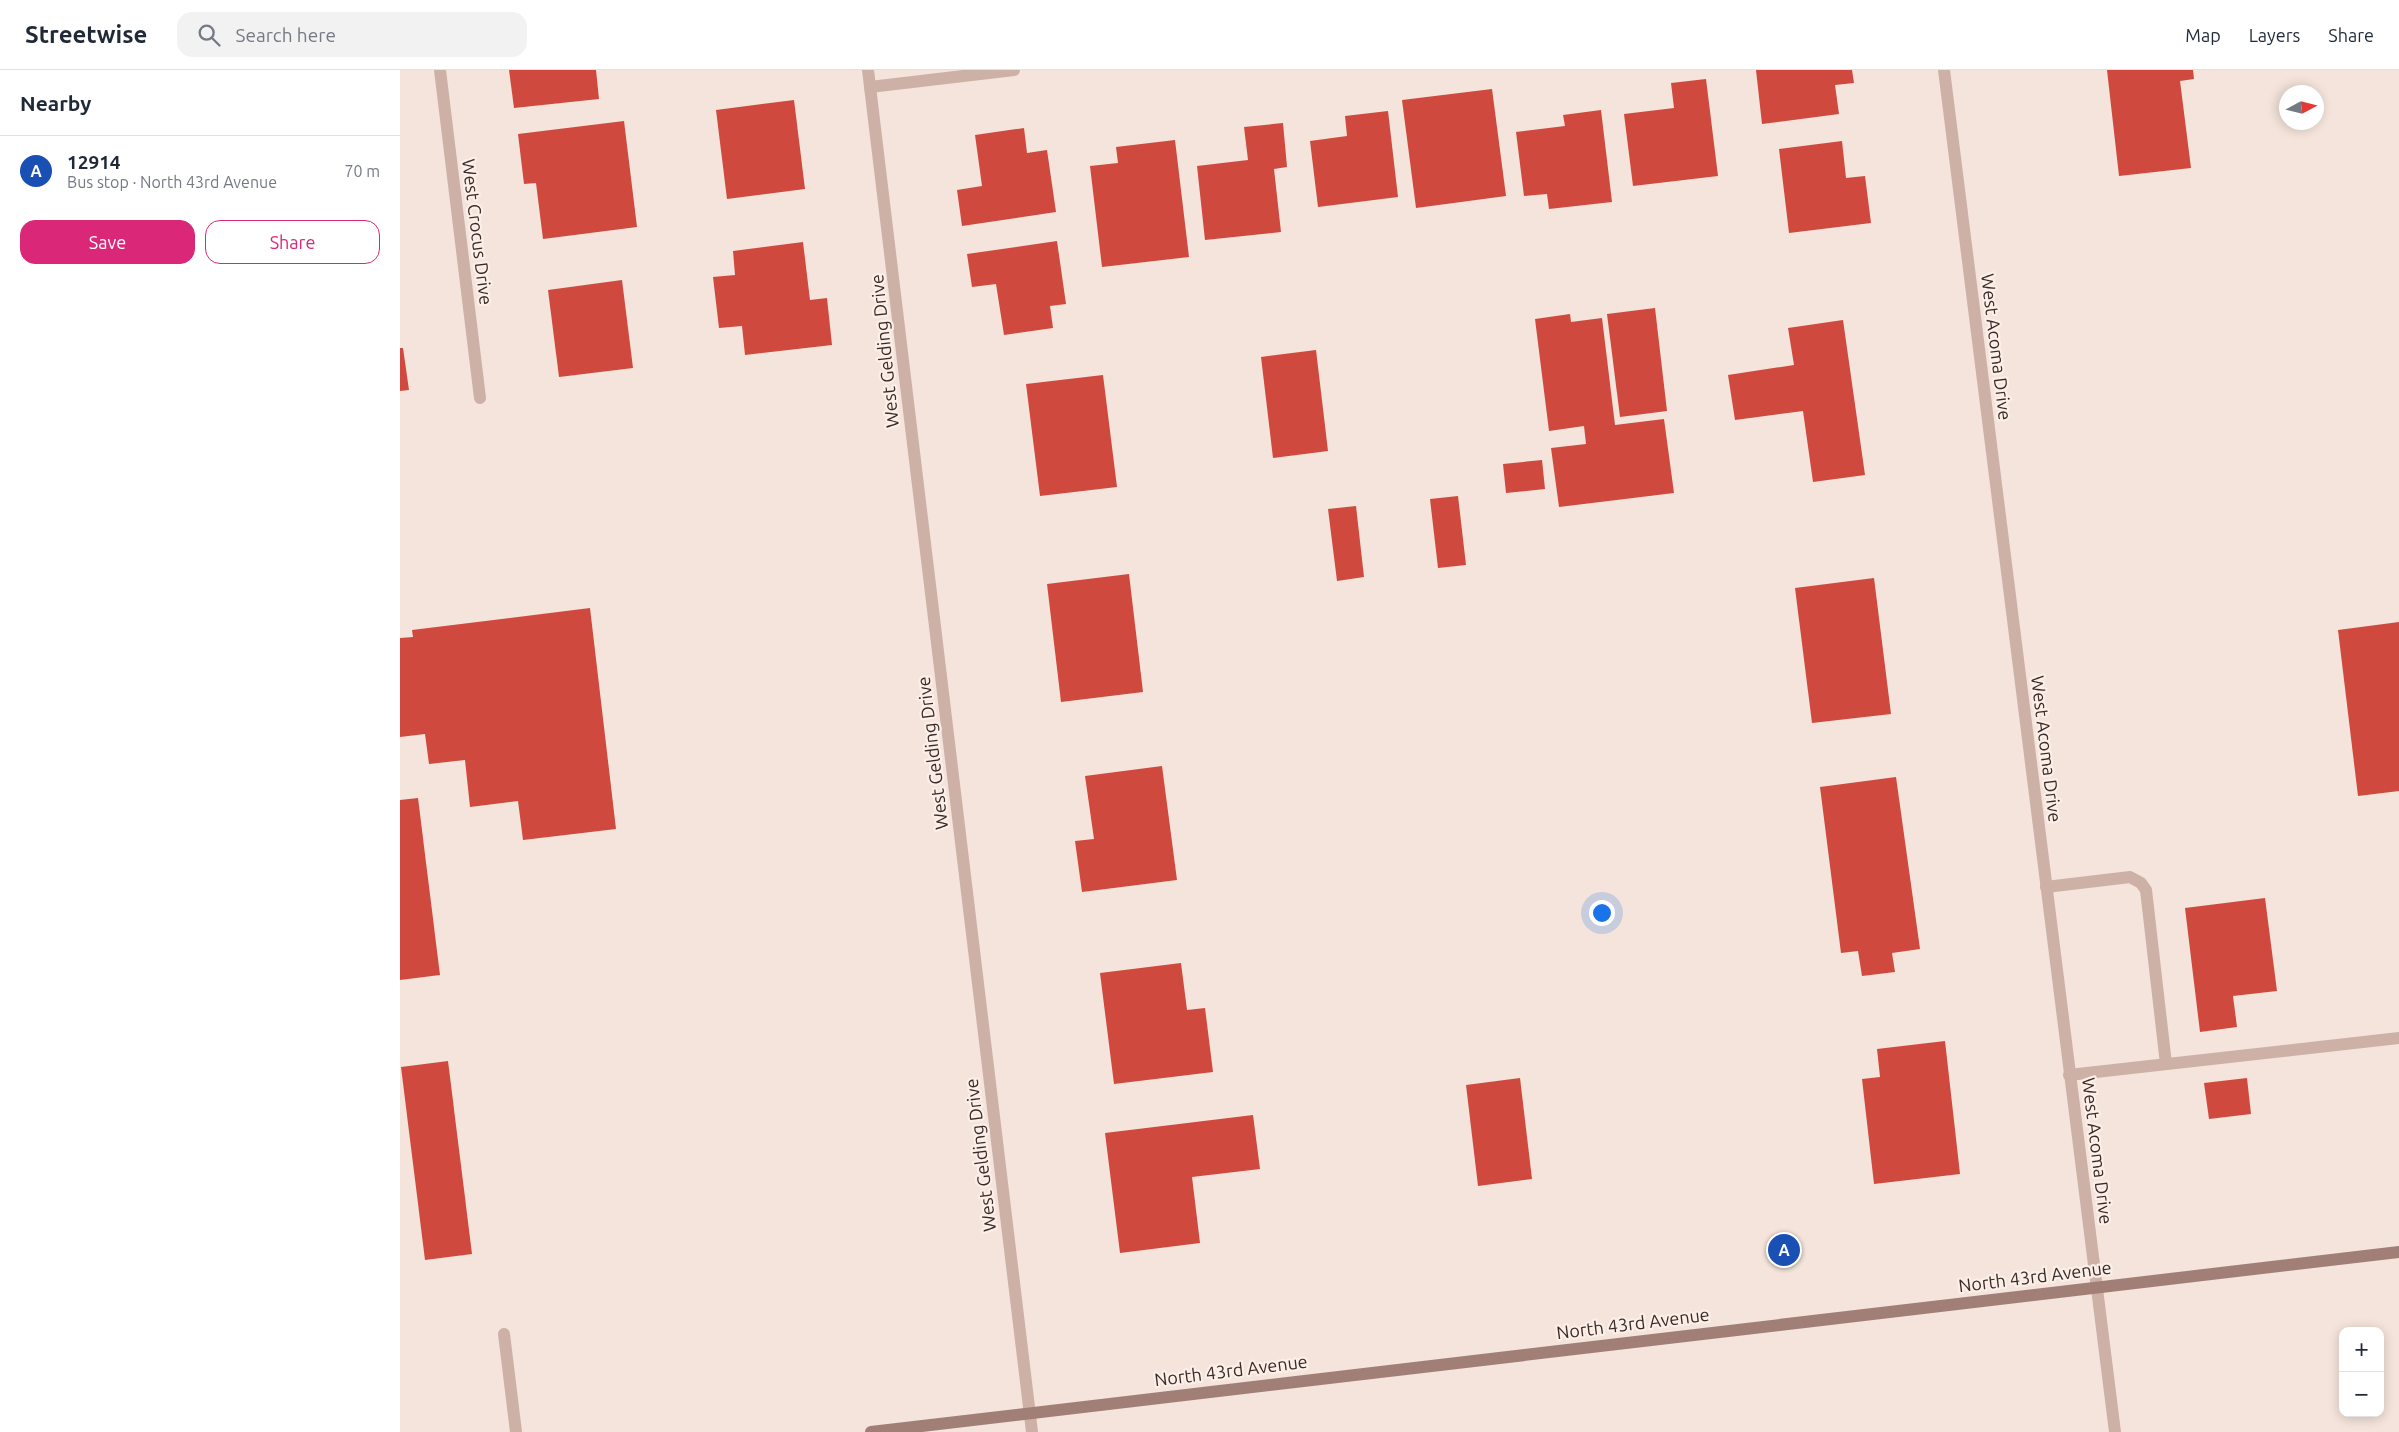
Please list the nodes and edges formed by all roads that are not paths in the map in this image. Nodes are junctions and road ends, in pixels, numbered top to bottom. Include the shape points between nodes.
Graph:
1 (440, 70) edge
2 (868, 70) edge
3 (1014, 70) edge
4 (1944, 70) edge
5 (870, 87) junction
6 (480, 398) dead end
7 (2046, 887) junction
8 (2399, 1038) edge
9 (2166, 1064) junction
10 (2069, 1075) junction
11 (2399, 1252) edge
12 (2096, 1288) junction
13 (504, 1334) dead end
14 (1030, 1412) junction
15 (516, 1432) edge
16 (871, 1432) edge
17 (1032, 1432) edge
18 (2115, 1432) edge

1 - 6 street, West Crocus Drive
2 - 5 street, West Gelding Drive
3 - 5 street
4 - 7 street, West Acoma Drive
5 - 14 street, West Gelding Drive
7 - 9 street via 2130,877 2146,890
7 - 10 street, West Acoma Drive
8 - 9 street
9 - 10 street
10 - 12 street, West Acoma Drive
11 - 12 main road, North 43rd Avenue
12 - 14 main road, North 43rd Avenue
12 - 18 street, West Acoma Drive
13 - 15 street
14 - 16 main road, North 43rd Avenue
14 - 17 street, West Gelding Drive

